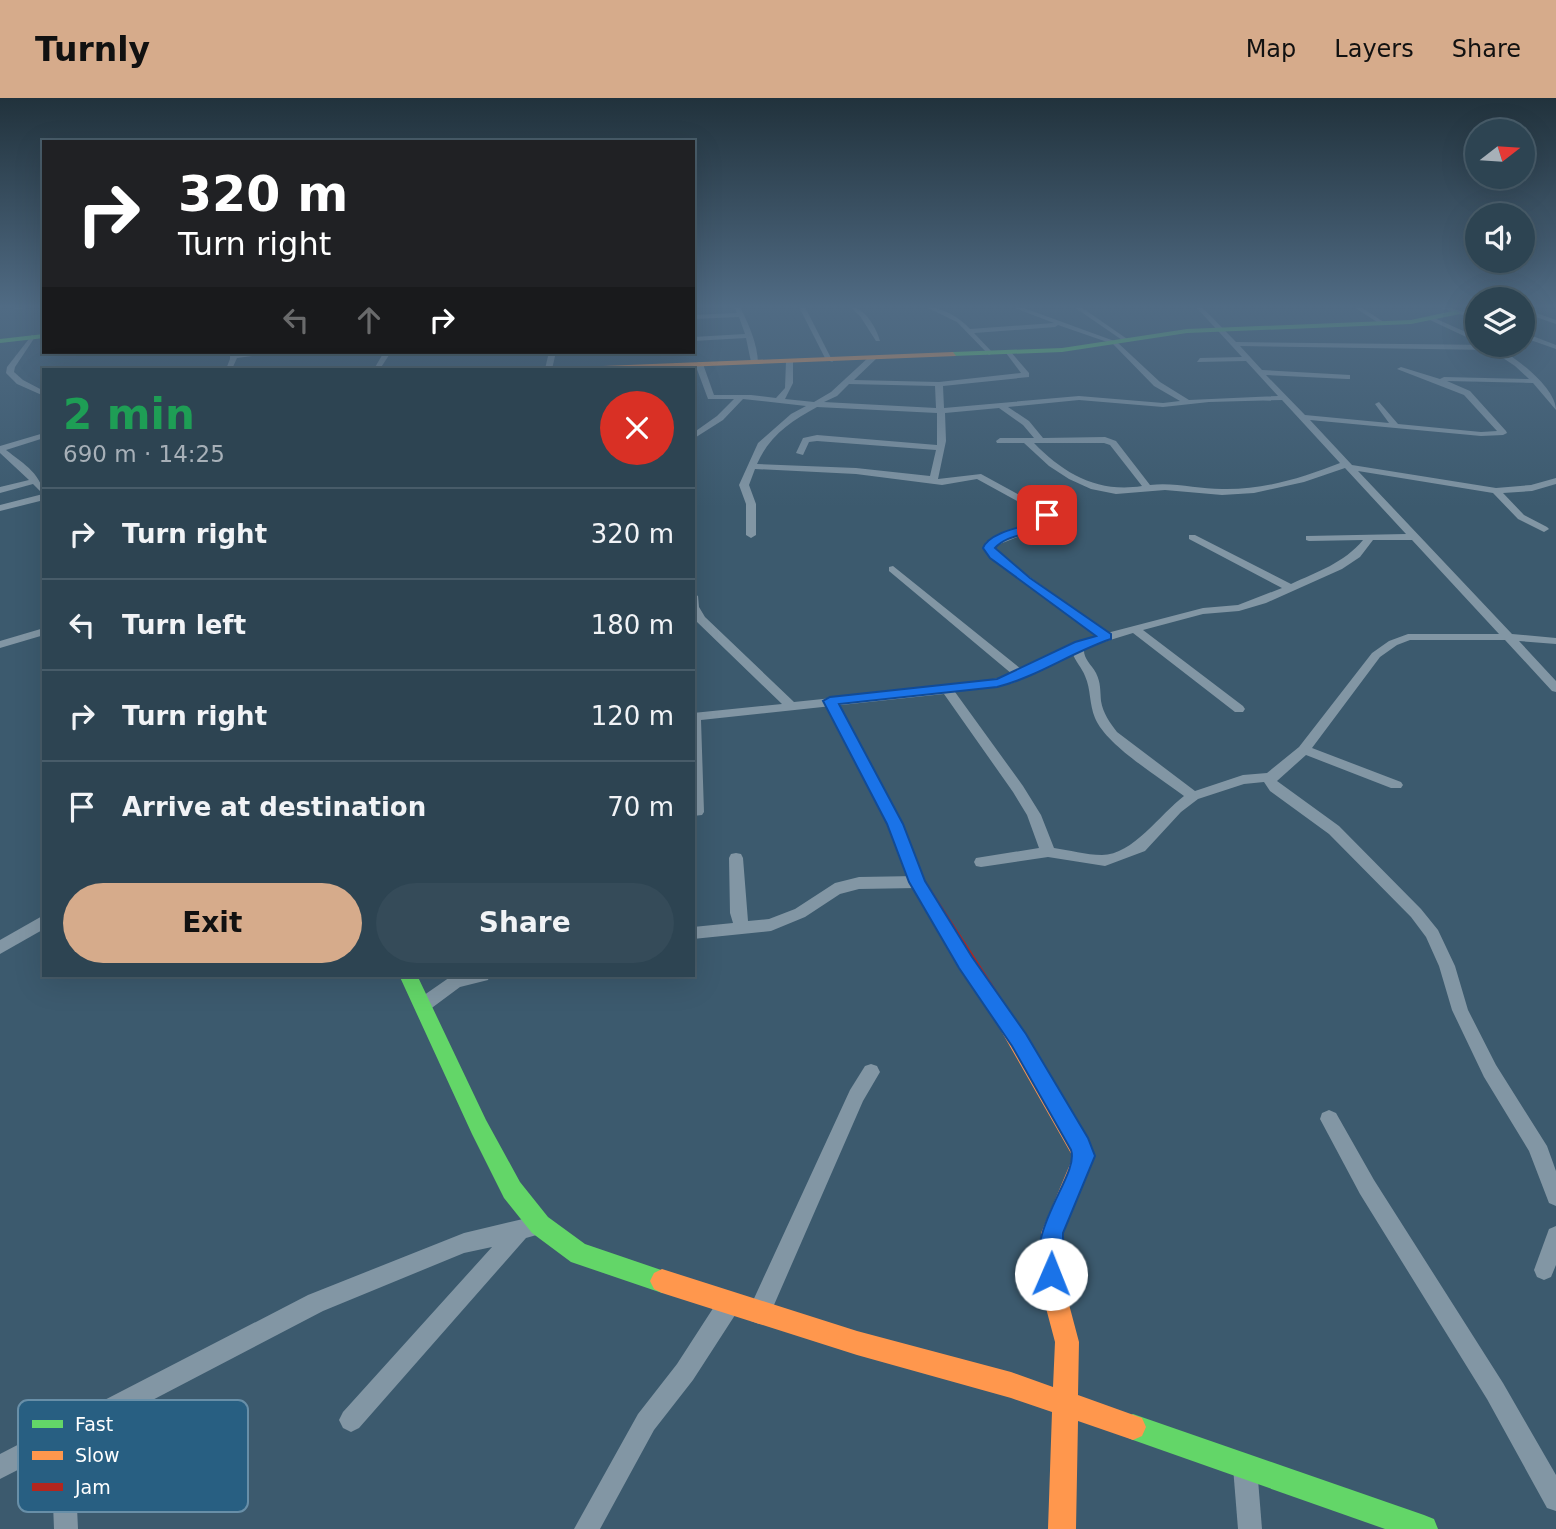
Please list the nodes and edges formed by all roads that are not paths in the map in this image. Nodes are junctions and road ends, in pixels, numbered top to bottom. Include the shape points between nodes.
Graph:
1 (11, 374) edge
2 (702, 374) edge
3 (790, 374) edge
4 (856, 374) edge
5 (1025, 374) edge
6 (1148, 374) edge
7 (1262, 374) edge
8 (1291, 374) edge
9 (1417, 374) edge
10 (1530, 374) edge
11 (1347, 377) dead end
12 (1440, 381) junction
13 (1537, 381) junction
14 (847, 382) junction
15 (939, 384) junction
16 (42, 393) edge
17 (740, 398) junction
18 (1283, 398) junction
19 (778, 400) junction
20 (1187, 402) junction
21 (998, 404) junction
22 (1379, 404) dead end
23 (815, 405) junction
24 (1556, 408) edge
25 (939, 411) junction
26 (1301, 417) junction
27 (1395, 425) junction
28 (42, 429) edge
29 (42, 436) edge
30 (695, 436) edge
31 (1040, 439) junction
32 (1000, 440) dead end
33 (1026, 440) junction
34 (0, 442) edge
35 (941, 448) junction
36 (800, 453) dead end
37 (11, 457) junction
38 (0, 460) edge
39 (752, 466) junction
40 (1348, 466) junction
41 (931, 480) junction
42 (34, 481) junction
43 (1556, 481) edge
44 (1148, 488) junction
45 (0, 490) edge
46 (1496, 491) junction
47 (42, 492) edge
48 (42, 496) edge
49 (0, 508) edge
50 (1544, 529) dead end
51 (751, 535) dead end
52 (1192, 537) dead end
53 (1414, 537) junction
54 (1309, 538) dead end
55 (1370, 538) junction
56 (893, 569) dead end
57 (1292, 589) junction
58 (695, 609) edge
59 (1136, 630) junction
60 (42, 632) edge
61 (1106, 637) junction
62 (1508, 637) junction
63 (1556, 641) edge
64 (0, 645) edge
65 (1079, 645) junction
66 (1019, 673) junction
67 (1556, 688) edge
68 (947, 690) junction
69 (830, 701) junction
70 (791, 706) junction
71 (1240, 709) dead end
72 (695, 717) edge
73 (695, 723) edge
74 (1304, 750) junction
75 (1271, 777) junction
76 (1396, 785) dead end
77 (695, 793) edge
78 (695, 793) edge
79 (1193, 796) junction
80 (697, 812) dead end
81 (1048, 852) junction
82 (736, 858) dead end
83 (981, 862) dead end
84 (917, 882) junction
85 (42, 922) edge
86 (742, 928) junction
87 (695, 933) edge
88 (0, 948) edge
89 (409, 977) edge
90 (473, 977) edge
91 (423, 1005) junction
92 (871, 1072) dead end
93 (1329, 1119) dead end
94 (1556, 1196) edge
95 (531, 1227) junction
96 (1556, 1236) edge
97 (1544, 1270) dead end
98 (729, 1304) junction
99 (759, 1313) junction
100 (126, 1400) edge
101 (1065, 1404) junction
102 (351, 1420) dead end
103 (18, 1456) edge
104 (1244, 1465) junction
105 (0, 1466) edge
106 (1556, 1499) edge
107 (586, 1529) edge
108 (1062, 1529) edge
109 (1250, 1529) edge
110 (1424, 1529) edge

1 - 16 street
2 - 17 street via 710,397
3 - 19 street via 790,388
4 - 14 street
5 - 15 street
6 - 20 street
7 - 18 street
8 - 11 street
9 - 12 street
10 - 13 street
12 - 13 street
12 - 27 street via 1467,393 1503,433
13 - 24 street
14 - 15 street
14 - 23 street
15 - 25 street
17 - 19 street
17 - 30 street
18 - 20 street
18 - 26 street
19 - 23 street
20 - 21 street via 1163,405 1079,398
21 - 25 street
21 - 31 street
22 - 27 street
23 - 25 street
23 - 39 street via 770,436
25 - 35 street
26 - 27 street
26 - 40 street
28 - 34 street
29 - 37 street via 0,449
31 - 33 street
31 - 44 street via 1113,443
32 - 33 street
33 - 44 street via 1054,466 1103,489
35 - 36 street via 817,438 806,440
35 - 41 street
37 - 38 street
37 - 42 street
39 - 41 street
39 - 51 street via 744,485 751,504
40 - 44 street via 1253,491
40 - 46 street
40 - 53 street
41 - 61 street via 982,477 1047,515 1042,524 997,540 989,548
42 - 45 street
42 - 47 street
43 - 46 street
46 - 50 street via 1521,517
48 - 49 street
52 - 57 street
53 - 55 street
53 - 62 street
54 - 55 street
55 - 57 street via 1338,567
56 - 66 street
57 - 59 street via 1239,608 1203,611
58 - 70 street
59 - 61 street
59 - 71 street
60 - 64 street
61 - 65 street
62 - 63 street
62 - 67 street
62 - 74 street via 1427,636 1393,643 1376,655
65 - 66 street
65 - 79 street via 1078,655 1095,688 1095,702 1112,735
66 - 68 street via 997,683
68 - 69 street
68 - 81 street via 1018,789
69 - 70 street
69 - 84 street via 895,824
70 - 72 street
73 - 77 street via 699,748
74 - 75 street
74 - 76 street
75 - 79 street via 1243,780
75 - 94 street via 1275,789 1334,830 1432,934 1460,1010 1490,1071 1536,1146
78 - 80 street
79 - 81 street via 1140,847 1123,855 1105,861
81 - 83 street
82 - 86 street
84 - 86 street via 859,883 835,889 786,919
84 - 101 street via 1019,1040 1084,1156 1052,1233 1051,1274 1067,1342
85 - 88 street
86 - 87 street
89 - 91 street
90 - 91 street via 455,981
91 - 95 street
92 - 99 street
93 - 106 street
95 - 98 street via 579,1254
95 - 100 street via 464,1243 316,1303
95 - 102 street
96 - 97 street
98 - 99 street
98 - 107 street via 646,1422
99 - 101 street
101 - 104 street
101 - 108 street
103 - 105 street
104 - 109 street
104 - 110 street

